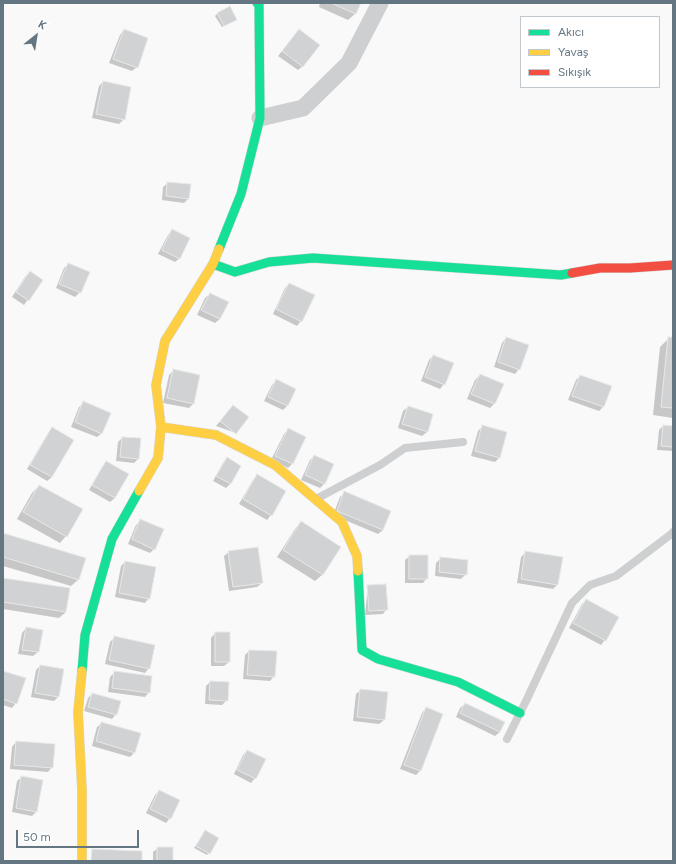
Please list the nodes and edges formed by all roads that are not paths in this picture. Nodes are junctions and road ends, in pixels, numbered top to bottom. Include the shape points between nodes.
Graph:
1 (257, 3) edge
2 (380, 3) edge
3 (260, 118) junction
4 (213, 264) junction
5 (673, 265) edge
6 (161, 427) junction
7 (463, 442) dead end
8 (316, 499) junction
9 (673, 532) edge
10 (520, 713) junction
11 (507, 739) dead end
12 (82, 861) edge

1 - 3 street
2 - 3 street via 349,62 303,108
3 - 4 street via 241,194
4 - 5 street via 235,272 268,262 313,258 561,275 600,268
4 - 6 street via 165,340 156,385
6 - 8 street via 216,435 275,465
6 - 12 street via 158,458 112,539 85,635 78,712
7 - 8 lane via 405,448 380,465
8 - 10 street via 342,522 357,556 362,650 378,659 458,682
9 - 10 lane via 616,576 590,584 572,603
10 - 11 lane

